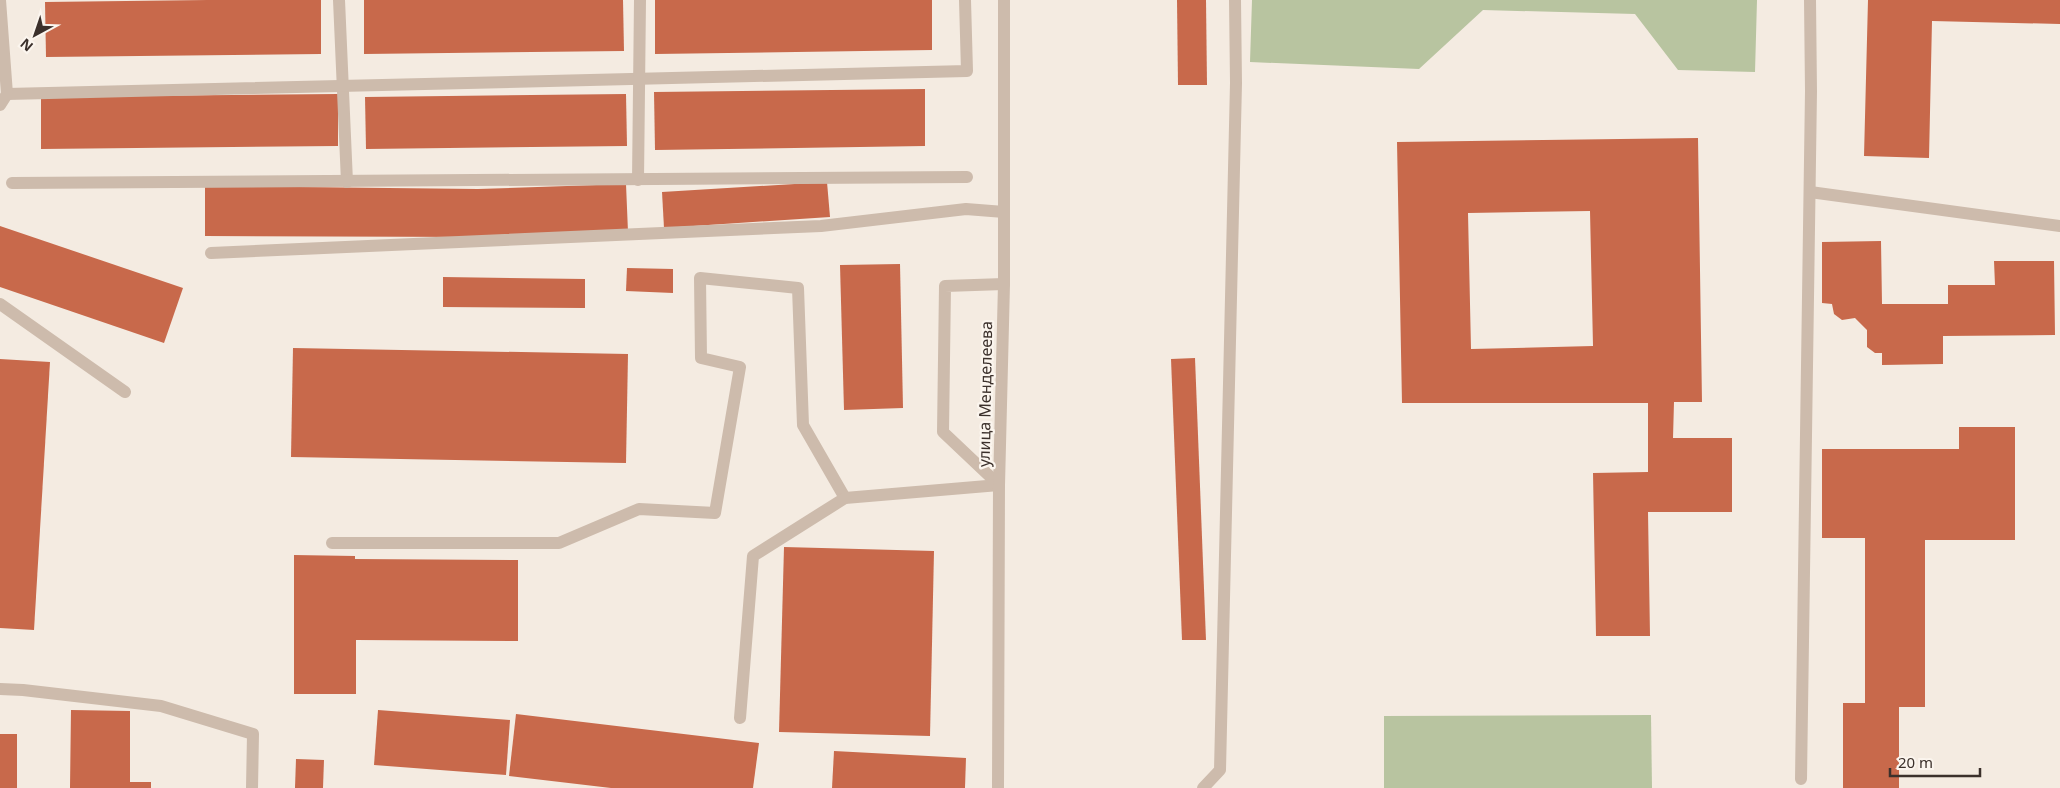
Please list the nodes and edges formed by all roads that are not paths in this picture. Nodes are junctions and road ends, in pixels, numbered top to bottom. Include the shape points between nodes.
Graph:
1 (0, 0) edge
2 (339, 0) edge
3 (640, 0) edge
4 (964, 0) edge
5 (1004, 0) edge
6 (1235, 0) edge
7 (1810, 0) edge
8 (2, 45) edge
9 (639, 78) junction
10 (343, 86) junction
11 (3, 100) edge
12 (968, 177) dead end
13 (638, 180) junction
14 (347, 182) junction
15 (12, 183) dead end
16 (1810, 192) junction
17 (1004, 212) junction
18 (2060, 226) edge
19 (211, 253) dead end
20 (1004, 284) junction
21 (0, 304) edge
22 (125, 392) dead end
23 (999, 485) junction
24 (845, 498) junction
25 (332, 543) dead end
26 (0, 689) edge
27 (740, 718) dead end
28 (1801, 779) dead end
29 (252, 788) edge
30 (998, 788) edge
31 (1203, 788) edge

1 - 8 street
2 - 10 street
3 - 9 street
4 - 9 street via 967,71
5 - 17 street, улица Менделеева
6 - 31 street via 1236,93 1220,770
7 - 16 street
8 - 11 street
9 - 10 street
9 - 13 street
10 - 11 street
10 - 14 street
12 - 13 street
13 - 14 street
14 - 15 street
16 - 18 street
16 - 28 street
17 - 19 street via 966,209 821,226
17 - 20 street, улица Менделеева
20 - 23 street, улица Менделеева
20 - 23 street via 945,286 943,432
21 - 22 street
23 - 24 street
23 - 30 street, улица Менделеева
24 - 25 street via 803,425 798,288 700,278 701,358 740,366 715,514 639,509 559,543
24 - 27 street via 754,556
26 - 29 street via 161,706 253,734

